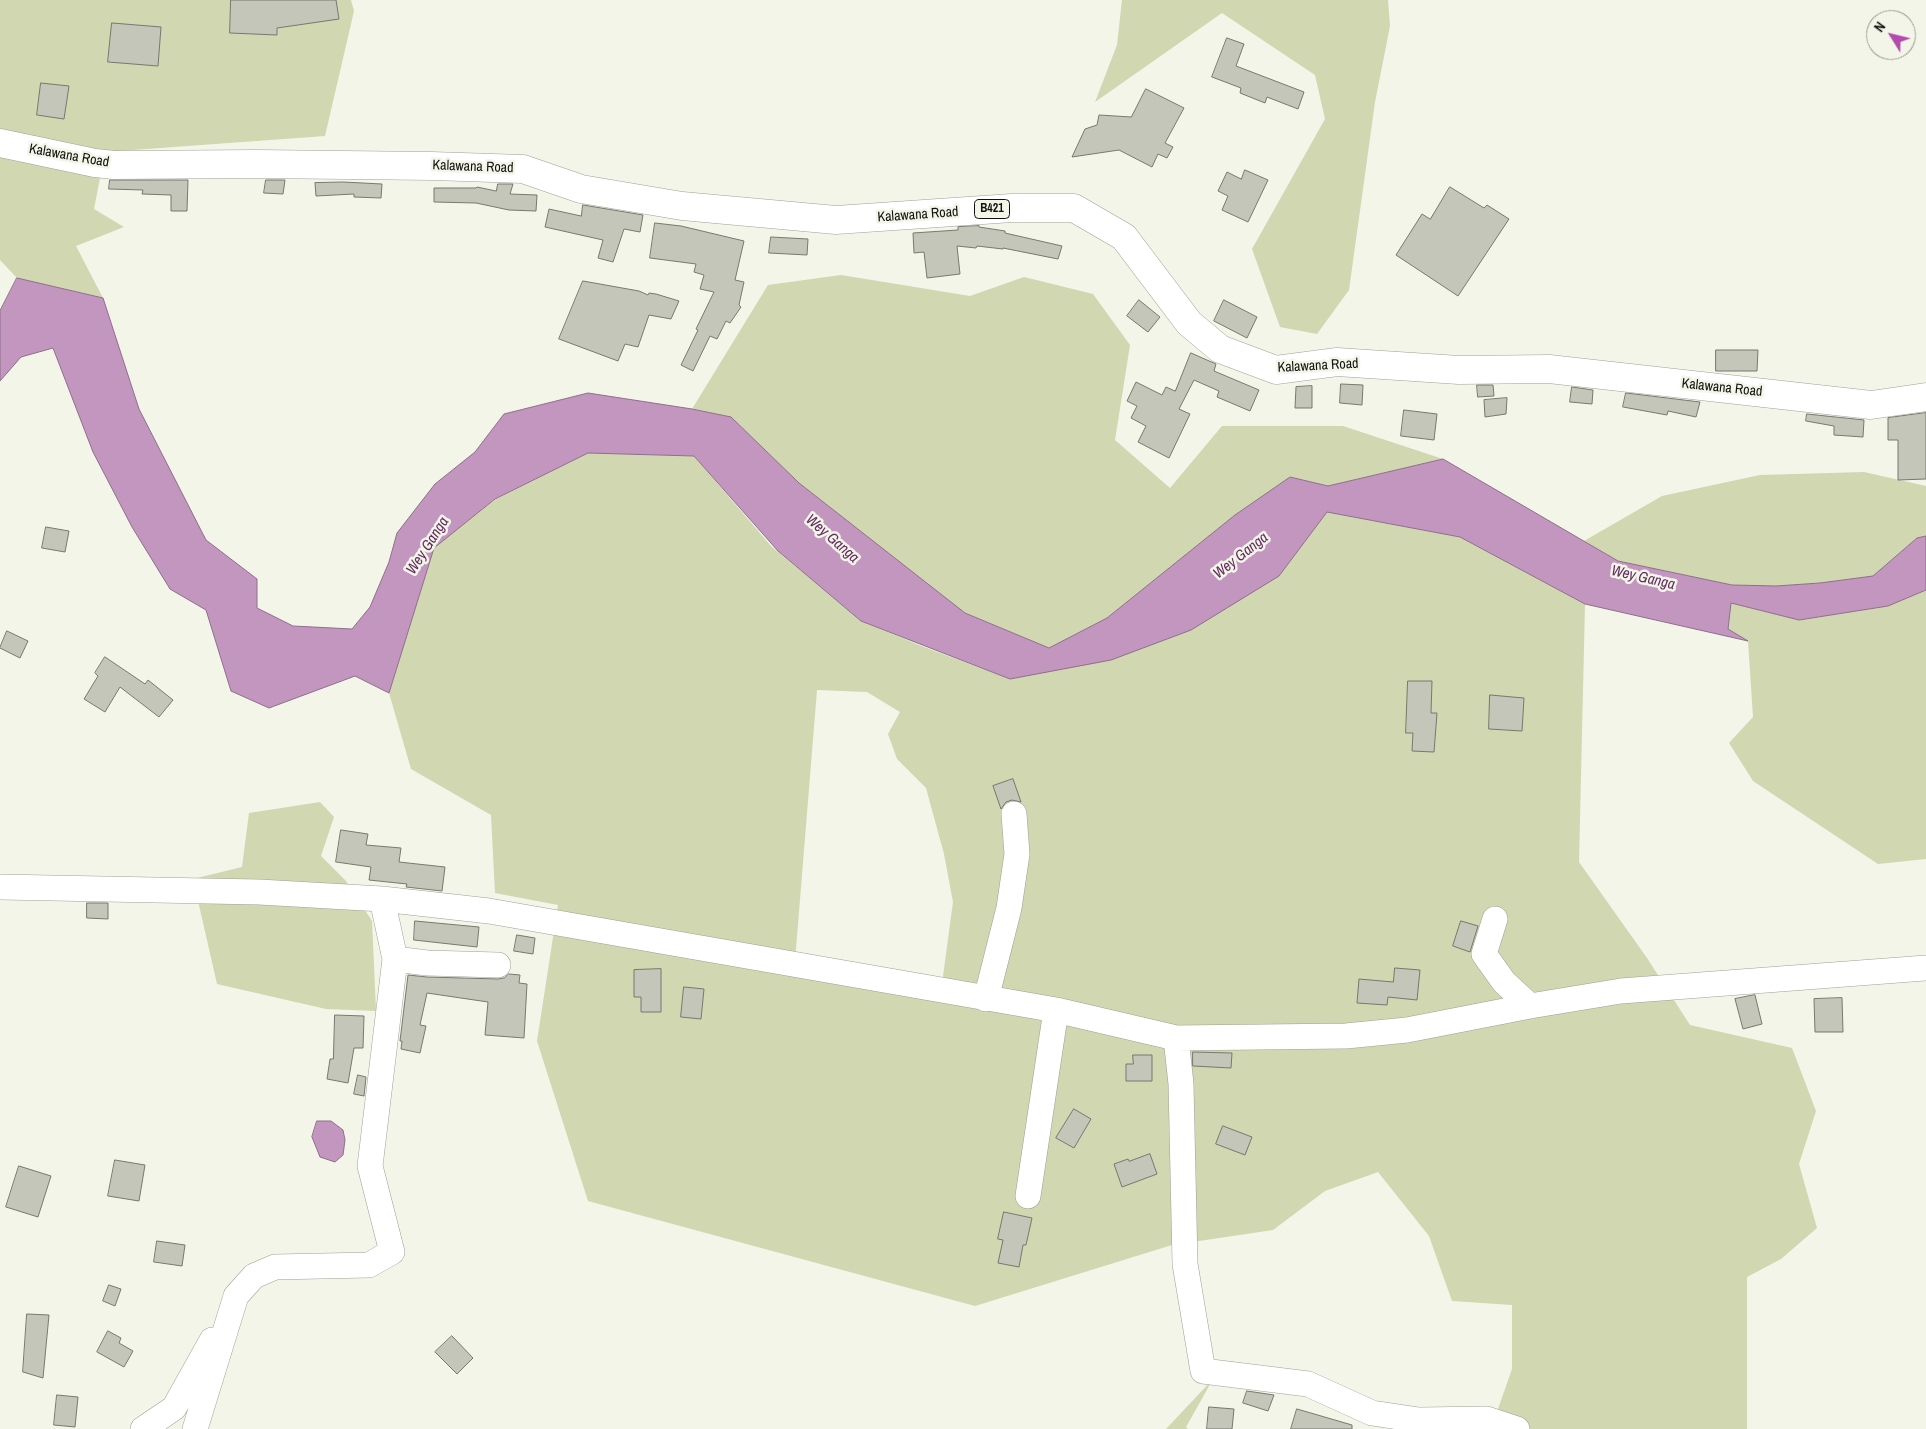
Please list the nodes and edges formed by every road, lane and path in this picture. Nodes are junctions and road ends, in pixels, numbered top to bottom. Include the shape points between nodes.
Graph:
1 (0, 142) edge
2 (1926, 397) edge
3 (1014, 814) dead end
4 (0, 887) edge
5 (382, 900) junction
6 (1495, 919) dead end
7 (395, 959) junction
8 (498, 965) dead end
9 (1926, 968) edge
10 (986, 999) junction
11 (1530, 1006) junction
12 (1056, 1010) junction
13 (1176, 1038) junction
14 (1028, 1196) dead end
15 (236, 1296) junction
16 (143, 1429) edge
17 (195, 1429) edge
18 (1518, 1429) edge

1 - 2 main road, Kalawana Road / B421 via 95,163 124,165 523,169 581,189 673,205 836,220 1012,208 1074,208 1124,237 1189,323 1220,349 1276,370 1337,362 1459,370 1549,369 1871,405
3 - 10 street via 1017,854 1009,908
4 - 5 street via 260,892
5 - 7 street
5 - 10 street via 489,911
6 - 11 street via 1484,954 1504,982
7 - 8 street
7 - 15 street via 370,1166 392,1252 369,1265 275,1267 254,1276
9 - 11 street via 1621,991
10 - 12 street
11 - 13 street via 1407,1030 1346,1036
12 - 13 street
12 - 14 street
13 - 18 street via 1181,1084 1184,1264 1203,1371 1308,1384 1372,1414 1420,1420 1488,1419
15 - 16 street via 174,1408
15 - 17 street

